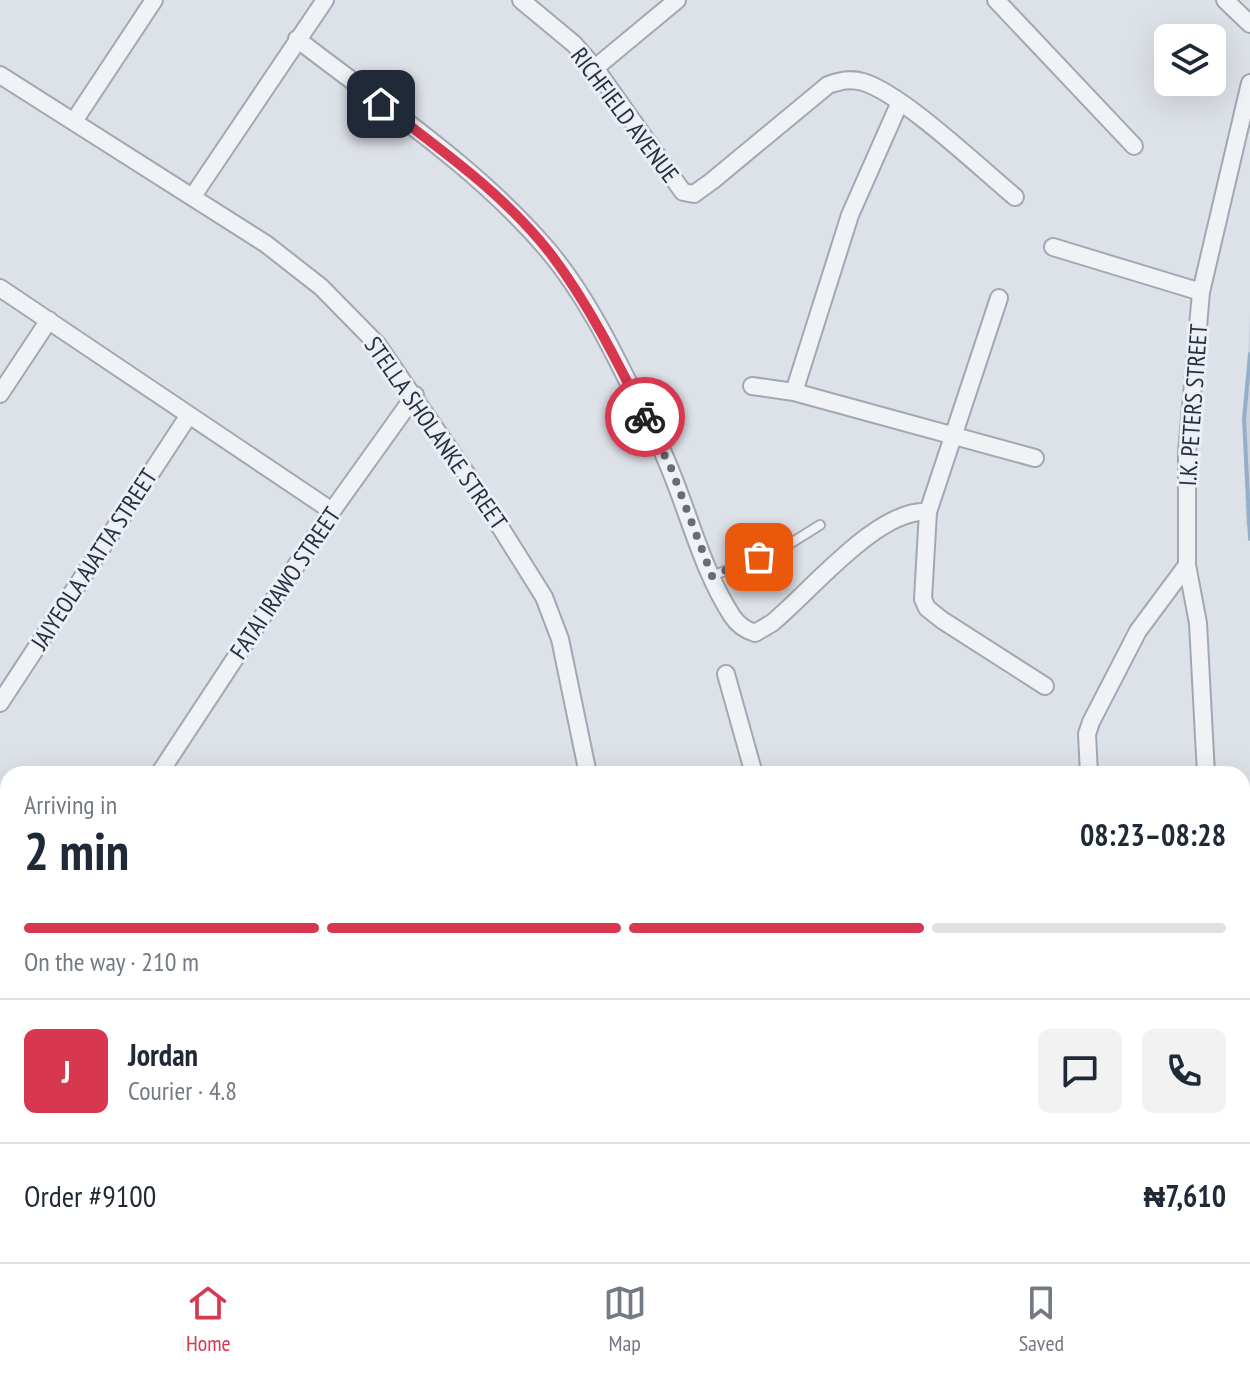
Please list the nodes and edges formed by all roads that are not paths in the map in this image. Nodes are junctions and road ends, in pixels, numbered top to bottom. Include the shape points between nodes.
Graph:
1 (154, 0) edge
2 (325, 0) edge
3 (521, 0) edge
4 (677, 0) edge
5 (996, 0) edge
6 (1225, 0) edge
7 (1250, 24) edge
8 (297, 39) junction
9 (595, 68) junction
10 (0, 75) edge
11 (1250, 83) edge
12 (900, 102) junction
13 (74, 121) junction
14 (1134, 146) dead end
15 (193, 196) junction
16 (1015, 197) dead end
17 (1053, 247) dead end
18 (0, 288) edge
19 (1201, 292) junction
20 (999, 298) dead end
21 (49, 320) junction
22 (752, 386) dead end
23 (794, 392) junction
24 (0, 394) edge
25 (415, 395) junction
26 (189, 415) junction
27 (953, 437) junction
28 (1035, 458) dead end
29 (332, 511) junction
30 (928, 512) junction
31 (820, 525) dead end
32 (1187, 565) junction
33 (712, 576) junction
34 (726, 674) dead end
35 (1045, 686) dead end
36 (0, 703) edge
37 (170, 766) edge
38 (586, 766) edge
39 (752, 766) edge
40 (1089, 766) edge
41 (1206, 766) edge

1 - 13 street
2 - 8 street
3 - 9 street, RICHFIELD AVENUE
4 - 9 street
5 - 14 street
6 - 7 street
8 - 15 street
8 - 33 street via 483,183 549,251 665,455
9 - 12 street, RICHFIELD AVENUE via 676,185 694,194 828,85 844,79 862,81
10 - 13 street, STELLA SHOLANKE STREET
11 - 19 street, I.K. PETERS STREET
12 - 16 street
12 - 23 street via 850,215
13 - 15 street, STELLA SHOLANKE STREET
15 - 25 street, STELLA SHOLANKE STREET via 321,287 377,344
17 - 19 street
18 - 21 street
19 - 32 street, I.K. PETERS STREET via 1187,453
20 - 27 street
21 - 24 street
21 - 26 street
22 - 23 street
23 - 27 street
25 - 29 street, FATAI IRAWO STREET
25 - 38 street, STELLA SHOLANKE STREET via 544,597 560,639
26 - 29 street
26 - 36 street, JAIYEOLA AJATTA STREET
27 - 28 street
27 - 30 street
29 - 37 street, FATAI IRAWO STREET
30 - 33 street via 889,519 755,633 732,617
30 - 35 street via 923,599 927,608
31 - 33 lane via 783,548
32 - 40 street via 1138,631 1099,706 1087,734
32 - 41 street, I.K. PETERS STREET via 1198,623
34 - 39 street

